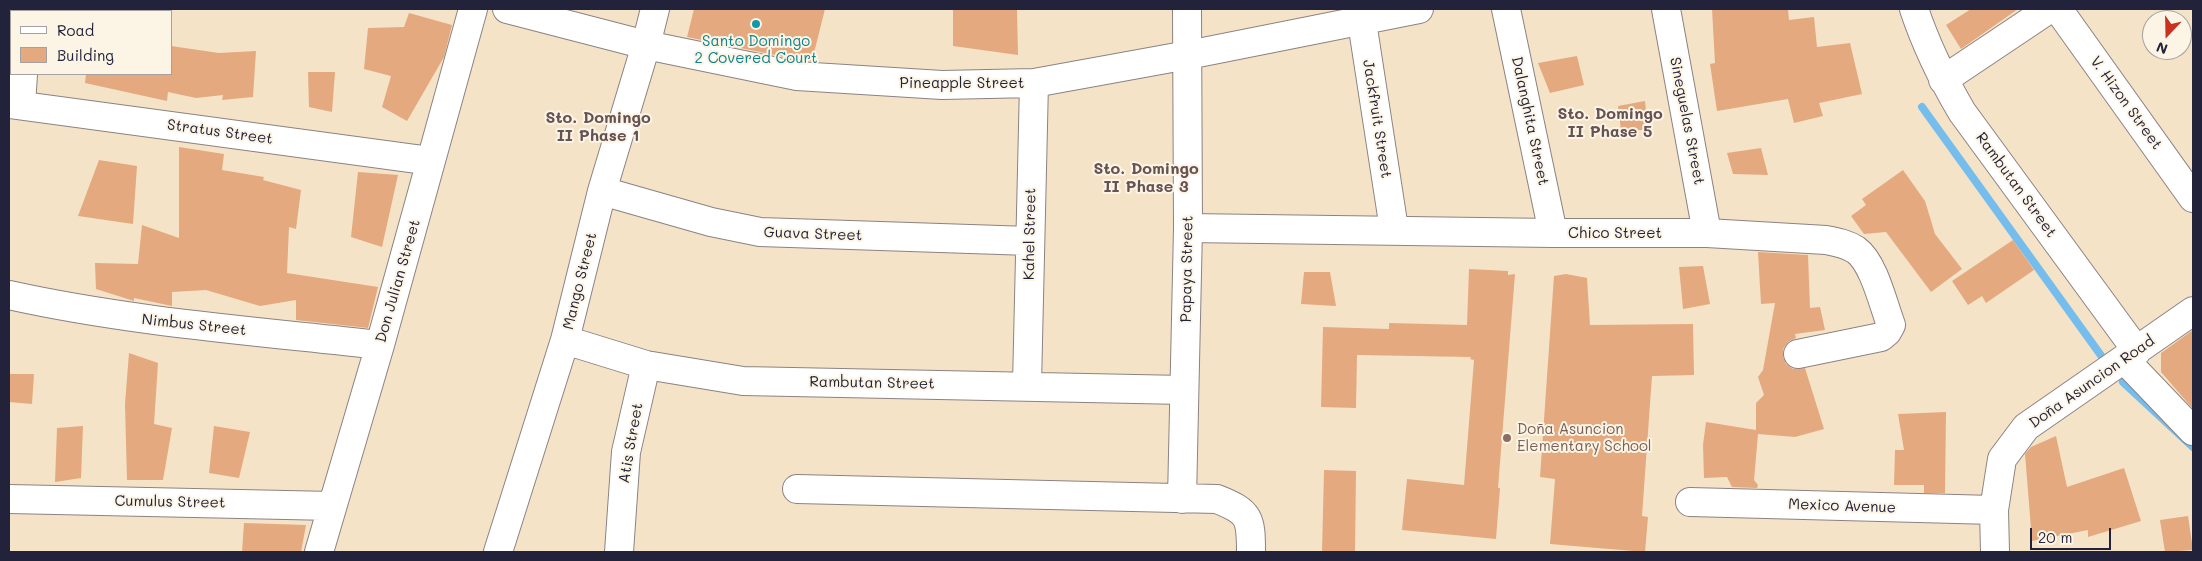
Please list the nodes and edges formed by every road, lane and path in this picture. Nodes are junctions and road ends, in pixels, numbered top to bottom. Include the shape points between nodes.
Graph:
1 (473, 9) edge
2 (507, 9) edge
3 (655, 9) edge
4 (1187, 9) edge
5 (1419, 9) edge
6 (1506, 9) edge
7 (1666, 9) edge
8 (1914, 9) edge
9 (2049, 9) edge
10 (2058, 9) edge
11 (1361, 15) edge
12 (646, 45) junction
13 (1188, 55) junction
14 (23, 75) edge
15 (1943, 80) junction
16 (1034, 83) junction
17 (15, 105) edge
18 (431, 161) junction
19 (602, 192) junction
20 (2193, 198) edge
21 (1188, 228) junction
22 (1394, 229) junction
23 (1707, 232) junction
24 (1553, 233) junction
25 (1030, 241) junction
26 (9, 295) edge
27 (2193, 311) edge
28 (565, 340) junction
29 (380, 345) junction
30 (1798, 354) dead end
31 (2130, 355) junction
32 (646, 365) junction
33 (1027, 385) junction
34 (1184, 390) junction
35 (2193, 431) edge
36 (797, 489) dead end
37 (9, 499) edge
38 (1182, 499) junction
39 (1690, 502) dead end
40 (332, 506) junction
41 (1994, 510) junction
42 (318, 552) edge
43 (498, 552) edge
44 (619, 552) edge
45 (1251, 552) edge
46 (1995, 552) edge

1 - 18 street, Don Julian Street
2 - 12 street, Pineapple Street
3 - 12 street, Mango Street
4 - 13 street, Papaya Street
5 - 11 street, Pineapple Street
6 - 24 street, Dalanghita Street
7 - 23 street, Sineguelas Street
8 - 15 street, Rambutan Street
9 - 15 street
10 - 20 street, V. Hizon Street
11 - 13 street, Pineapple Street
11 - 22 street, Jackfruit Street
12 - 16 street, Pineapple Street via 806,77 942,85
12 - 19 street, Mango Street
13 - 16 street, Pineapple Street
13 - 21 street, Papaya Street
14 - 17 street
15 - 31 street, Rambutan Street
16 - 25 street, Kahel Street
17 - 18 street, Stratus Street
18 - 29 street, Don Julian Street
19 - 25 street, Guava Street via 760,232
19 - 28 street, Mango Street
21 - 22 street, Chico Street
21 - 34 street, Papaya Street
22 - 24 street, Chico Street
23 - 24 street, Chico Street
23 - 30 street, Chico Street via 1841,242 1857,250 1869,265 1891,325 1887,332 1881,337
25 - 33 street, Kahel Street
26 - 29 street, Nimbus Street via 132,318
27 - 31 street, Doña Asuncion Road
28 - 32 street, Rambutan Street
28 - 43 street, Mango Street
29 - 40 street, Don Julian Street
31 - 35 street, Rambutan Street
31 - 41 street, Doña Asuncion Road via 2026,427 2002,459
32 - 33 street, Rambutan Street via 743,381
32 - 44 street, Atis Street via 626,452
33 - 34 street, Rambutan Street
34 - 38 street, Papaya Street
36 - 38 street
37 - 40 street, Cumulus Street
38 - 45 street via 1217,499 1237,507 1249,521
39 - 41 street, Mexico Avenue
40 - 42 street, Don Julian Street
41 - 46 street, Doña Asuncion Road

